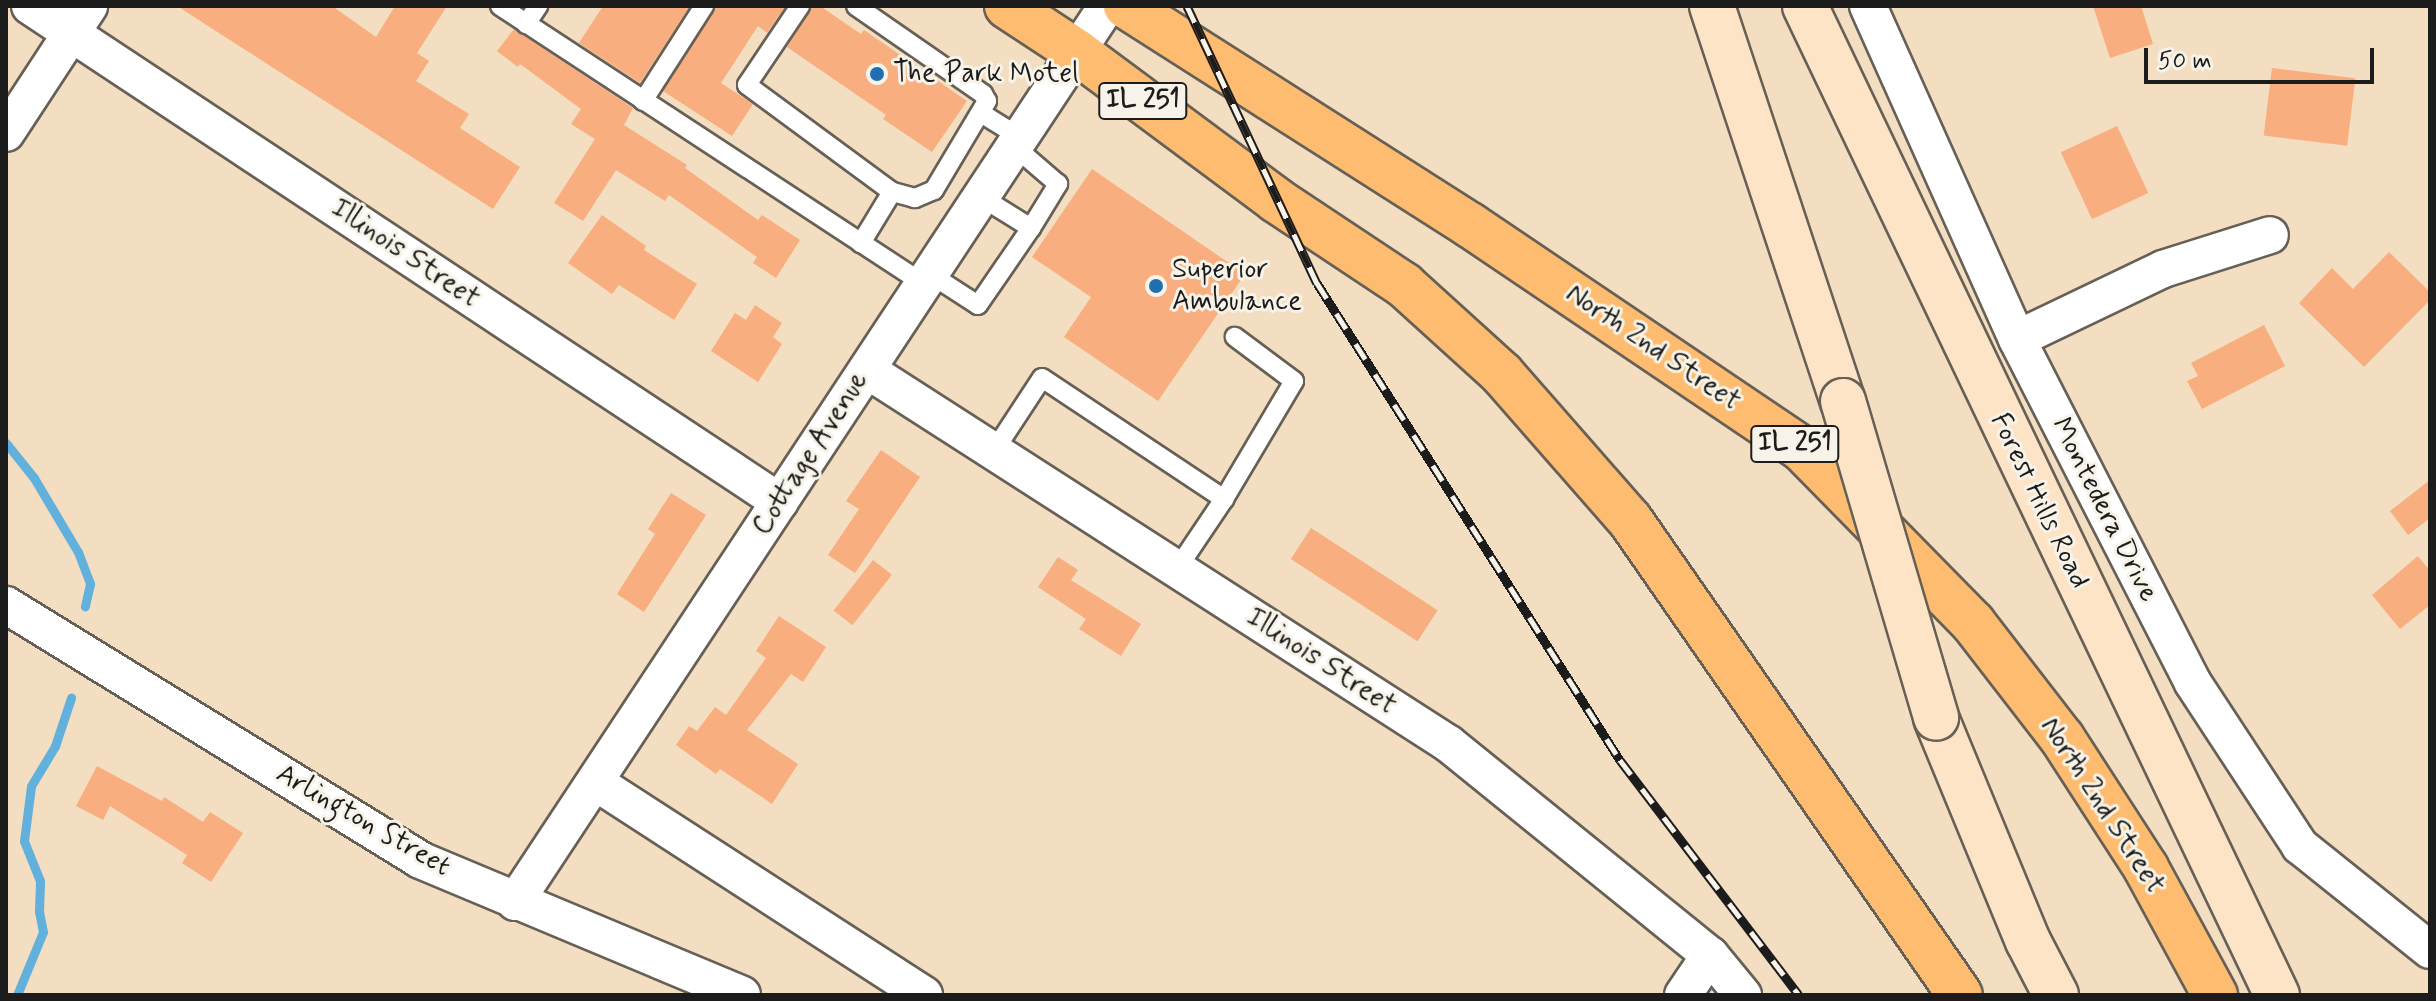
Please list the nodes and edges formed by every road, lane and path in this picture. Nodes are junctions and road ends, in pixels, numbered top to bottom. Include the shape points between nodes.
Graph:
1 (30, 6) edge
2 (500, 6) edge
3 (538, 6) edge
4 (704, 6) edge
5 (800, 6) edge
6 (856, 6) edge
7 (1007, 6) edge
8 (1107, 6) edge
9 (1126, 6) edge
10 (1712, 6) edge
11 (1805, 6) edge
12 (1868, 6) edge
13 (80, 19) edge
14 (526, 24) junction
15 (1077, 52) junction
16 (643, 101) junction
17 (981, 113) junction
18 (6, 133) edge
19 (1018, 143) junction
20 (892, 192) junction
21 (981, 197) junction
22 (1031, 228) junction
23 (2270, 235) dead end
24 (861, 243) junction
25 (927, 279) junction
26 (1235, 337) dead end
27 (2017, 339) junction
28 (867, 370) junction
29 (994, 451) junction
30 (1224, 499) junction
31 (780, 502) junction
32 (1177, 569) junction
33 (6, 605) edge
34 (595, 782) junction
35 (515, 902) junction
36 (2430, 950) edge
37 (1710, 955) junction
38 (742, 995) edge
39 (924, 995) edge
40 (1683, 995) edge
41 (1743, 995) edge
42 (1960, 995) edge
43 (2056, 995) edge
44 (2215, 995) edge
45 (2277, 995) edge

1 - 13 street, Illinois Street
2 - 14 lane
3 - 14 lane
4 - 16 lane
5 - 20 lane via 747,85
6 - 17 lane via 983,94 987,101
7 - 15 main road, IL 251
8 - 15 street, Cottage Avenue
9 - 44 main road, North 2nd Street / IL 251 via 1470,225 1801,448 1973,623 2062,738 2146,868
10 - 43 street, bridge via 1843,401 1936,718 2028,941
11 - 45 street, Forest Hills Road
12 - 27 street, Montedera Drive
13 - 18 street
13 - 31 street, Illinois Street
14 - 16 lane
15 - 19 street, Cottage Avenue
15 - 42 main road, IL 251 via 1276,200 1404,285 1502,374 1630,520
16 - 24 lane
17 - 19 lane
17 - 20 lane via 934,190 915,198
19 - 21 street, Cottage Avenue
19 - 22 lane via 1058,184
20 - 24 lane
21 - 22 lane
21 - 25 street, Cottage Avenue
22 - 25 lane via 978,305
23 - 27 street via 2163,269
24 - 25 lane
25 - 28 street, Cottage Avenue
26 - 30 lane via 1294,381
27 - 36 street, Montedera Drive via 2193,683 2300,846
28 - 29 street, Illinois Street
28 - 31 street, Cottage Avenue
29 - 30 lane via 1042,378
29 - 32 street, Illinois Street
30 - 32 lane
31 - 34 street, Cottage Avenue
32 - 37 street, Illinois Street via 1449,744
33 - 35 street, Arlington Street via 420,860
34 - 35 street, Cottage Avenue
34 - 39 street
35 - 38 street, Arlington Street
37 - 40 street
37 - 41 street, Illinois Street

